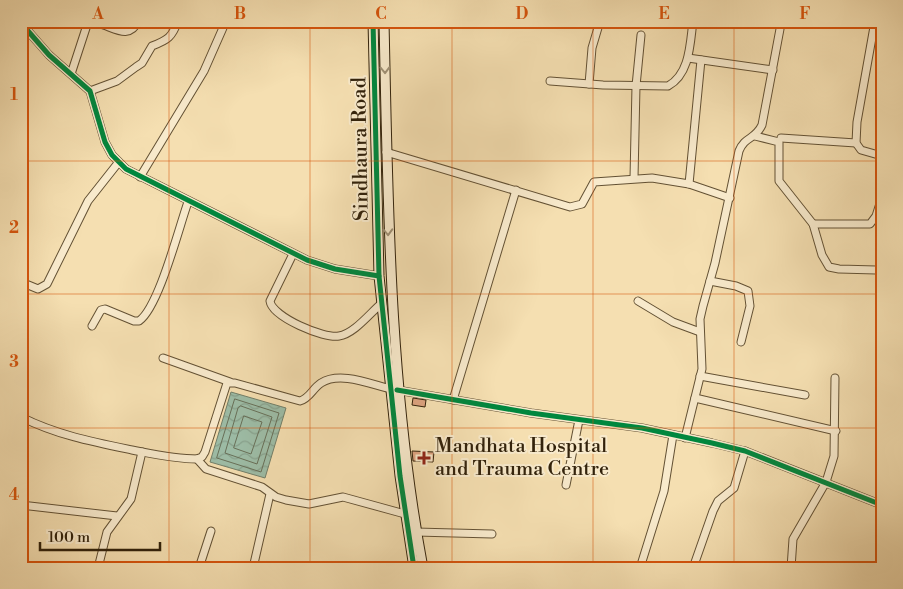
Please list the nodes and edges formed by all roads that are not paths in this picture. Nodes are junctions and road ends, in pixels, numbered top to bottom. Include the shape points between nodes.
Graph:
1 (30, 21) edge
2 (138, 21) edge
3 (178, 21) edge
4 (226, 21) edge
5 (373, 21) edge
6 (384, 21) edge
7 (600, 21) edge
8 (693, 21) edge
9 (779, 21) edge
10 (875, 21) edge
11 (24, 26) edge
12 (642, 35) dead end
13 (688, 58) junction
14 (701, 60) junction
15 (773, 70) junction
16 (71, 74) junction
17 (550, 81) dead end
18 (589, 84) junction
19 (636, 86) junction
20 (90, 91) junction
21 (755, 136) junction
22 (781, 138) dead end
23 (856, 143) junction
24 (386, 152) junction
25 (882, 156) edge
26 (118, 163) junction
27 (140, 177) junction
28 (634, 178) junction
29 (688, 184) junction
30 (516, 190) junction
31 (882, 197) edge
32 (730, 198) junction
33 (188, 202) junction
34 (813, 224) junction
35 (293, 254) junction
36 (876, 270) dead end
37 (379, 276) junction
38 (710, 281) junction
39 (21, 282) edge
40 (638, 301) dead end
41 (382, 303) junction
42 (92, 326) dead end
43 (700, 332) junction
44 (741, 342) dead end
45 (164, 358) dead end
46 (700, 376) junction
47 (835, 378) dead end
48 (230, 382) junction
49 (394, 390) junction
50 (805, 396) dead end
51 (695, 398) junction
52 (454, 400) junction
53 (21, 417) edge
54 (579, 420) junction
55 (836, 431) junction
56 (673, 435) junction
57 (685, 438) junction
58 (744, 451) junction
59 (142, 452) junction
60 (197, 459) junction
61 (826, 482) junction
62 (566, 485) dead end
63 (270, 494) junction
64 (21, 505) edge
65 (882, 505) edge
66 (405, 514) junction
67 (118, 516) junction
68 (211, 531) dead end
69 (416, 532) junction
70 (492, 534) dead end
71 (98, 568) edge
72 (199, 568) edge
73 (253, 568) edge
74 (414, 568) edge
75 (423, 568) edge
76 (640, 568) edge
77 (693, 568) edge
78 (791, 568) edge

1 - 11 street
2 - 16 street via 126,32 96,23 87,25
3 - 20 street via 172,36 152,46 142,63 117,81
4 - 27 street via 204,71
5 - 37 street, Sindhaura Road
6 -> 24 street
7 - 18 street via 592,48
8 - 13 street
9 - 15 street
10 - 23 street
11 - 16 street via 48,55
12 - 19 street
13 - 14 street
13 - 19 street via 675,82 668,86
14 - 15 street
14 - 29 street
15 - 21 street via 762,125
16 - 20 street
17 - 18 street
18 - 19 street
19 - 28 street
20 - 26 street via 105,142
21 - 32 street via 742,144
21 - 34 street via 779,142 779,181
22 - 23 street
23 - 25 street via 861,150
24 - 30 street
24 -> 49 street
26 - 27 street
26 - 39 street via 88,202 47,284 38,289
27 - 33 street
28 - 29 street
28 - 30 street via 594,182 586,200 570,207
29 - 32 street
30 - 52 street
31 - 34 street via 870,224
32 - 38 street
33 - 35 street
33 - 42 street via 162,281 145,316 134,321 105,310 99,313
34 - 36 street via 829,267
35 - 37 street via 334,270
35 - 41 street via 270,301 279,315 318,333 339,336 351,330
37 - 41 street, Sindhaura Road
38 - 43 street via 702,306
38 - 44 street via 748,291 750,306
40 - 43 street via 673,322
41 - 49 street, Sindhaura Road
43 - 46 street via 703,354
45 - 48 street
46 - 50 street
46 - 51 street
47 - 55 street
48 - 49 street via 300,401 325,380 337,378
48 - 60 street via 225,386 205,452
49 - 52 street
49 - 66 street
49 - 69 street
51 - 55 street
51 - 57 street
52 - 54 street
53 - 59 street via 71,437
54 - 56 street
54 - 62 street
55 - 61 street via 834,456
56 - 57 street
56 - 76 street via 664,491
57 - 58 street
58 - 61 street
58 - 77 street via 734,488 718,501
59 - 60 street
59 - 67 street via 131,499
60 - 63 street via 206,468 262,486
61 - 65 street
61 - 78 street via 793,539
63 - 66 street via 309,504 343,497
63 - 73 street
64 - 67 street
66 - 74 street
67 - 71 street via 107,532
68 - 72 street
69 - 70 street
69 - 75 street

